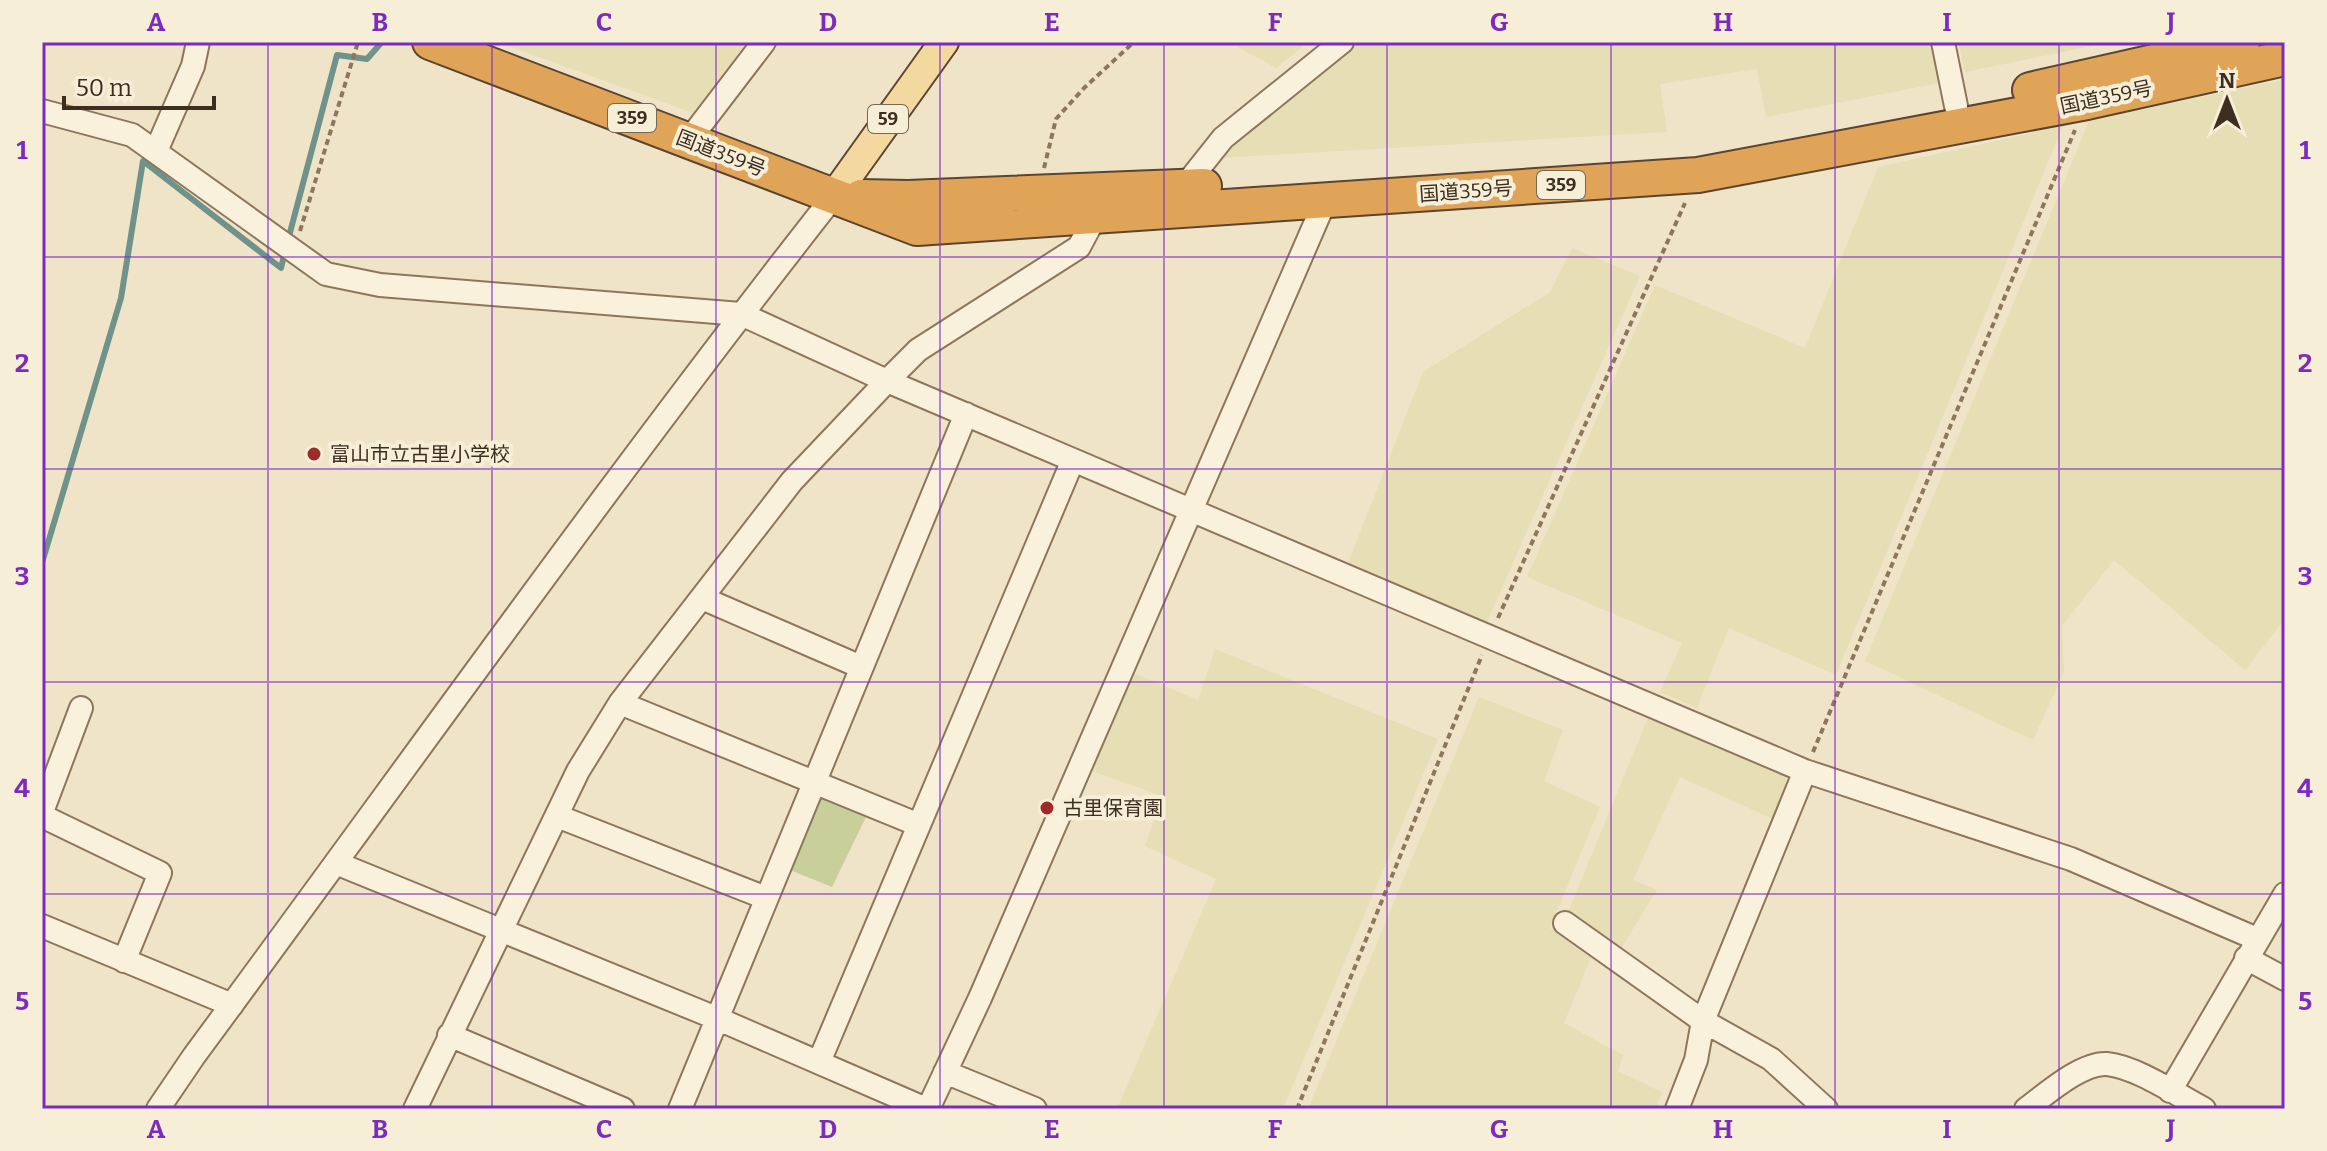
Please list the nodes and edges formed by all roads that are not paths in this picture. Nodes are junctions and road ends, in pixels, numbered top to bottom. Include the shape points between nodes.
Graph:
1 (198, 42) edge
2 (430, 42) edge
3 (764, 42) edge
4 (944, 42) edge
5 (1342, 42) edge
6 (1943, 42) edge
7 (2242, 42) edge
8 (2285, 58) edge
9 (1956, 106) junction
10 (42, 111) edge
11 (689, 140) junction
12 (156, 151) junction
13 (1184, 187) junction
14 (833, 197) junction
15 (1325, 201) junction
16 (1095, 217) junction
17 (741, 314) junction
18 (887, 381) junction
19 (966, 414) junction
20 (1073, 460) junction
21 (1189, 511) junction
22 (702, 598) junction
23 (861, 667) junction
24 (620, 703) junction
25 (81, 708) dead end
26 (1805, 771) junction
27 (813, 782) junction
28 (42, 814) edge
29 (557, 816) junction
30 (919, 825) junction
31 (336, 863) junction
32 (2285, 894) edge
33 (766, 898) junction
34 (1565, 923) dead end
35 (42, 926) edge
36 (502, 929) junction
37 (2252, 949) junction
38 (124, 961) junction
39 (2285, 979) edge
40 (232, 1005) junction
41 (716, 1018) junction
42 (1703, 1021) junction
43 (449, 1035) junction
44 (819, 1062) junction
45 (945, 1072) junction
46 (2170, 1091) junction
47 (158, 1109) edge
48 (415, 1109) edge
49 (623, 1109) edge
50 (680, 1109) edge
51 (927, 1109) edge
52 (1035, 1109) edge
53 (1677, 1109) edge
54 (1826, 1109) edge
55 (2026, 1109) edge
56 (2204, 1109) edge

1 - 12 street
2 - 11 highway, 国道359号 / 359
3 - 11 street
4 - 14 main road, 59
5 - 13 street via 1223,138
6 - 9 street
7 - 9 highway, 国道359号 / 359
8 - 15 highway, 国道359号 / 359 via 2087,102 1698,175
9 - 13 highway, 国道359号 / 359 via 1697,154
10 - 12 street via 132,135
11 - 14 highway, 国道359号 / 359
12 - 17 street via 326,274 380,285
13 - 14 highway, 国道359号 / 359
14 - 16 highway, 国道359号 / 359 via 917,228
14 - 17 street
15 - 16 highway, 国道359号 / 359
15 - 21 street
16 - 18 street via 1079,247 918,350
17 - 18 street
17 - 31 street
18 - 19 street
18 - 22 street via 792,481
19 - 20 street
19 - 23 street
20 - 21 street
20 - 30 street
21 - 26 street
21 - 45 street
22 - 23 street
22 - 24 street
23 - 27 street
24 - 27 street
24 - 29 street
25 - 28 street
26 - 37 street via 2071,859
26 - 42 street
27 - 30 street
27 - 33 street
28 - 38 street via 160,873
29 - 33 street
29 - 36 street
30 - 44 street
31 - 36 street
31 - 40 street
32 - 37 street
33 - 41 street
34 - 42 street
35 - 38 street
36 - 41 street
36 - 43 street
37 - 39 street
37 - 46 street
38 - 40 street
40 - 47 street
41 - 44 street
41 - 50 street
42 - 53 street via 1696,1060
42 - 54 street via 1771,1059
43 - 48 street
43 - 49 street
44 - 51 street
45 - 51 street
45 - 52 street
46 - 55 street via 2105,1063 2075,1074
46 - 56 street

